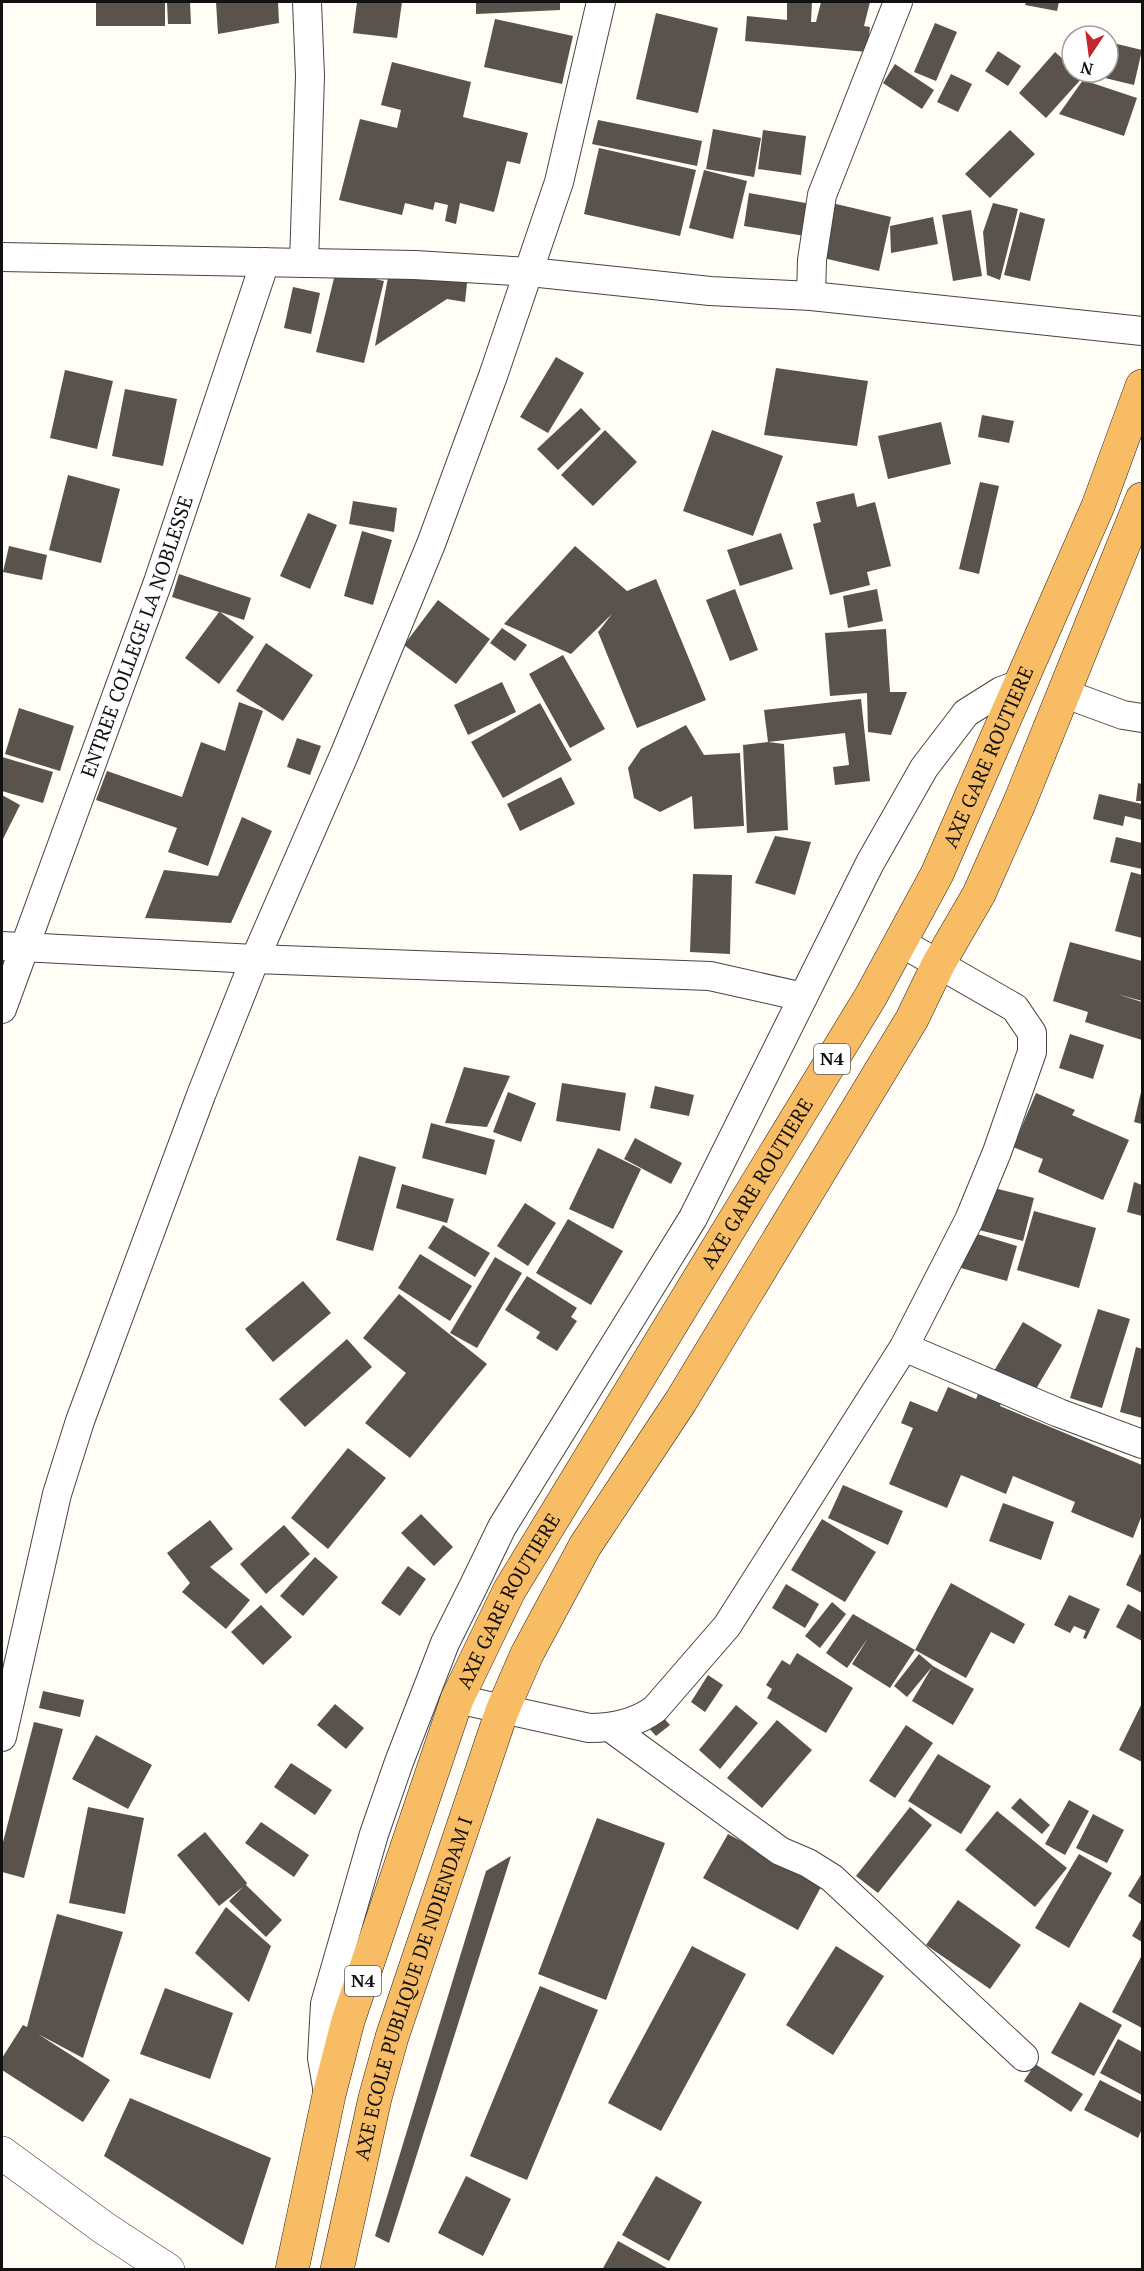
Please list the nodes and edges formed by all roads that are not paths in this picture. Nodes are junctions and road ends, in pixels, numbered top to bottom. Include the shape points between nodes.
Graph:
1 (307, 2) edge
2 (601, 2) edge
3 (898, 2) edge
4 (2, 257) edge
5 (265, 262) junction
6 (304, 263) junction
7 (530, 272) junction
8 (811, 296) junction
9 (1143, 331) edge
10 (1143, 386) edge
11 (1143, 499) edge
12 (1020, 684) junction
13 (1063, 693) junction
14 (1143, 718) edge
15 (900, 942) junction
16 (13, 947) edge
17 (255, 959) junction
18 (939, 963) junction
19 (803, 997) junction
20 (2, 1009) edge
21 (904, 1347) junction
22 (1143, 1444) edge
23 (548, 1528) junction
24 (585, 1546) junction
25 (457, 1700) junction
26 (502, 1712) junction
27 (611, 1728) junction
28 (2, 1737) edge
29 (1024, 2057) dead end
30 (329, 2095) junction
31 (2, 2153) edge
32 (168, 2270) edge
33 (292, 2270) edge
34 (337, 2270) edge

1 - 6 street via 310,76
2 - 7 street via 559,182
3 - 8 street via 822,195
4 - 5 street
5 - 6 street
5 - 16 street, ENTREE COLLEGE LA NOBLESSE via 158,582
6 - 7 street
7 - 8 street via 710,291
7 - 17 street via 431,544
8 - 9 street
10 - 12 highway, AXE GARE ROUTIERE / N4 via 1098,506
11 - 13 highway, AXE GARE ROUTIERE / N4
12 - 15 highway, AXE GARE ROUTIERE / N4 via 937,874
12 - 19 street via 966,712 924,768 870,862
13 - 14 street
13 - 18 highway, AXE GARE ROUTIERE / N4 via 979,894
15 - 18 street
15 - 23 highway, AXE GARE ROUTIERE / N4
16 - 17 street
16 - 20 street, ENTREE COLLEGE LA NOBLESSE
17 - 19 street via 710,976
17 - 28 street via 80,1422 57,1494
18 - 21 street via 1015,1008 1032,1033 1032,1052 969,1220
18 - 24 highway, AXE GARE ROUTIERE / N4 via 912,1019 681,1401
19 - 30 street via 693,1218 502,1527 445,1643 374,1834 325,2004 322,2058
21 - 22 street
21 - 27 street via 727,1626 655,1709 642,1718
23 - 24 highway
23 - 25 highway, AXE GARE ROUTIERE / N4 via 509,1591
24 - 26 highway, AXE GARE ROUTIERE / N4 via 527,1654
25 - 26 street
25 - 30 highway, N4 via 348,2021
26 - 27 street via 589,1728
26 - 34 highway, AXE ECOLE PUBLIQUE DE NDIENDAM I / N4 via 392,2037
27 - 29 street via 780,1851 832,1878
30 - 33 highway, N4
31 - 32 street

